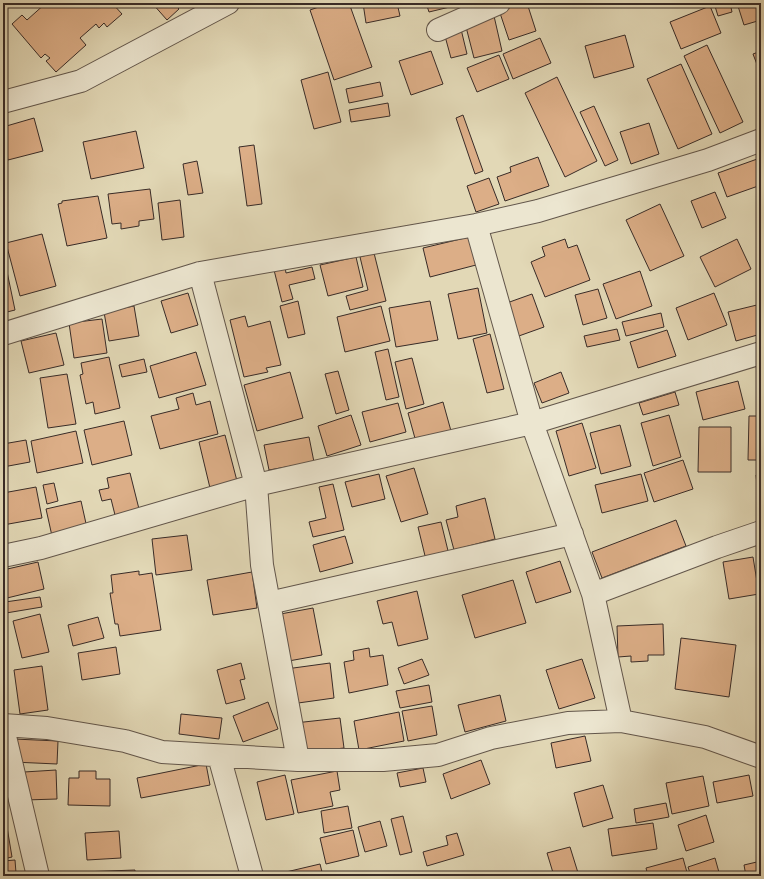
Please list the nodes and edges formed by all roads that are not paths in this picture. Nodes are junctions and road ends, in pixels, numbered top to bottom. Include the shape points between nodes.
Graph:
1 (228, 3) edge
2 (499, 3) edge
3 (438, 30) dead end
4 (3, 102) edge
5 (761, 140) edge
6 (476, 226) junction
7 (200, 274) junction
8 (3, 334) edge
9 (761, 353) edge
10 (532, 423) junction
11 (256, 485) junction
12 (761, 532) edge
13 (572, 534) junction
14 (3, 556) edge
15 (593, 594) junction
16 (269, 603) junction
17 (621, 721) junction
18 (3, 726) edge
19 (219, 756) junction
20 (761, 757) edge
21 (298, 760) junction
22 (38, 876) edge
23 (252, 876) edge

1 - 4 street via 82,82
2 - 3 street
5 - 6 street via 708,160 538,211
6 - 7 street
6 - 10 street
7 - 8 street
7 - 11 street
9 - 10 street
10 - 11 street
10 - 13 street
11 - 14 street via 42,548
11 - 16 street via 262,565
12 - 15 street via 717,546
13 - 15 street
13 - 16 street
15 - 17 street
16 - 21 street
17 - 20 street via 705,737
17 - 21 street via 568,723 491,738 438,755 383,760
18 - 19 street via 47,728 126,741 162,752
18 - 22 street
19 - 21 street
19 - 23 street

